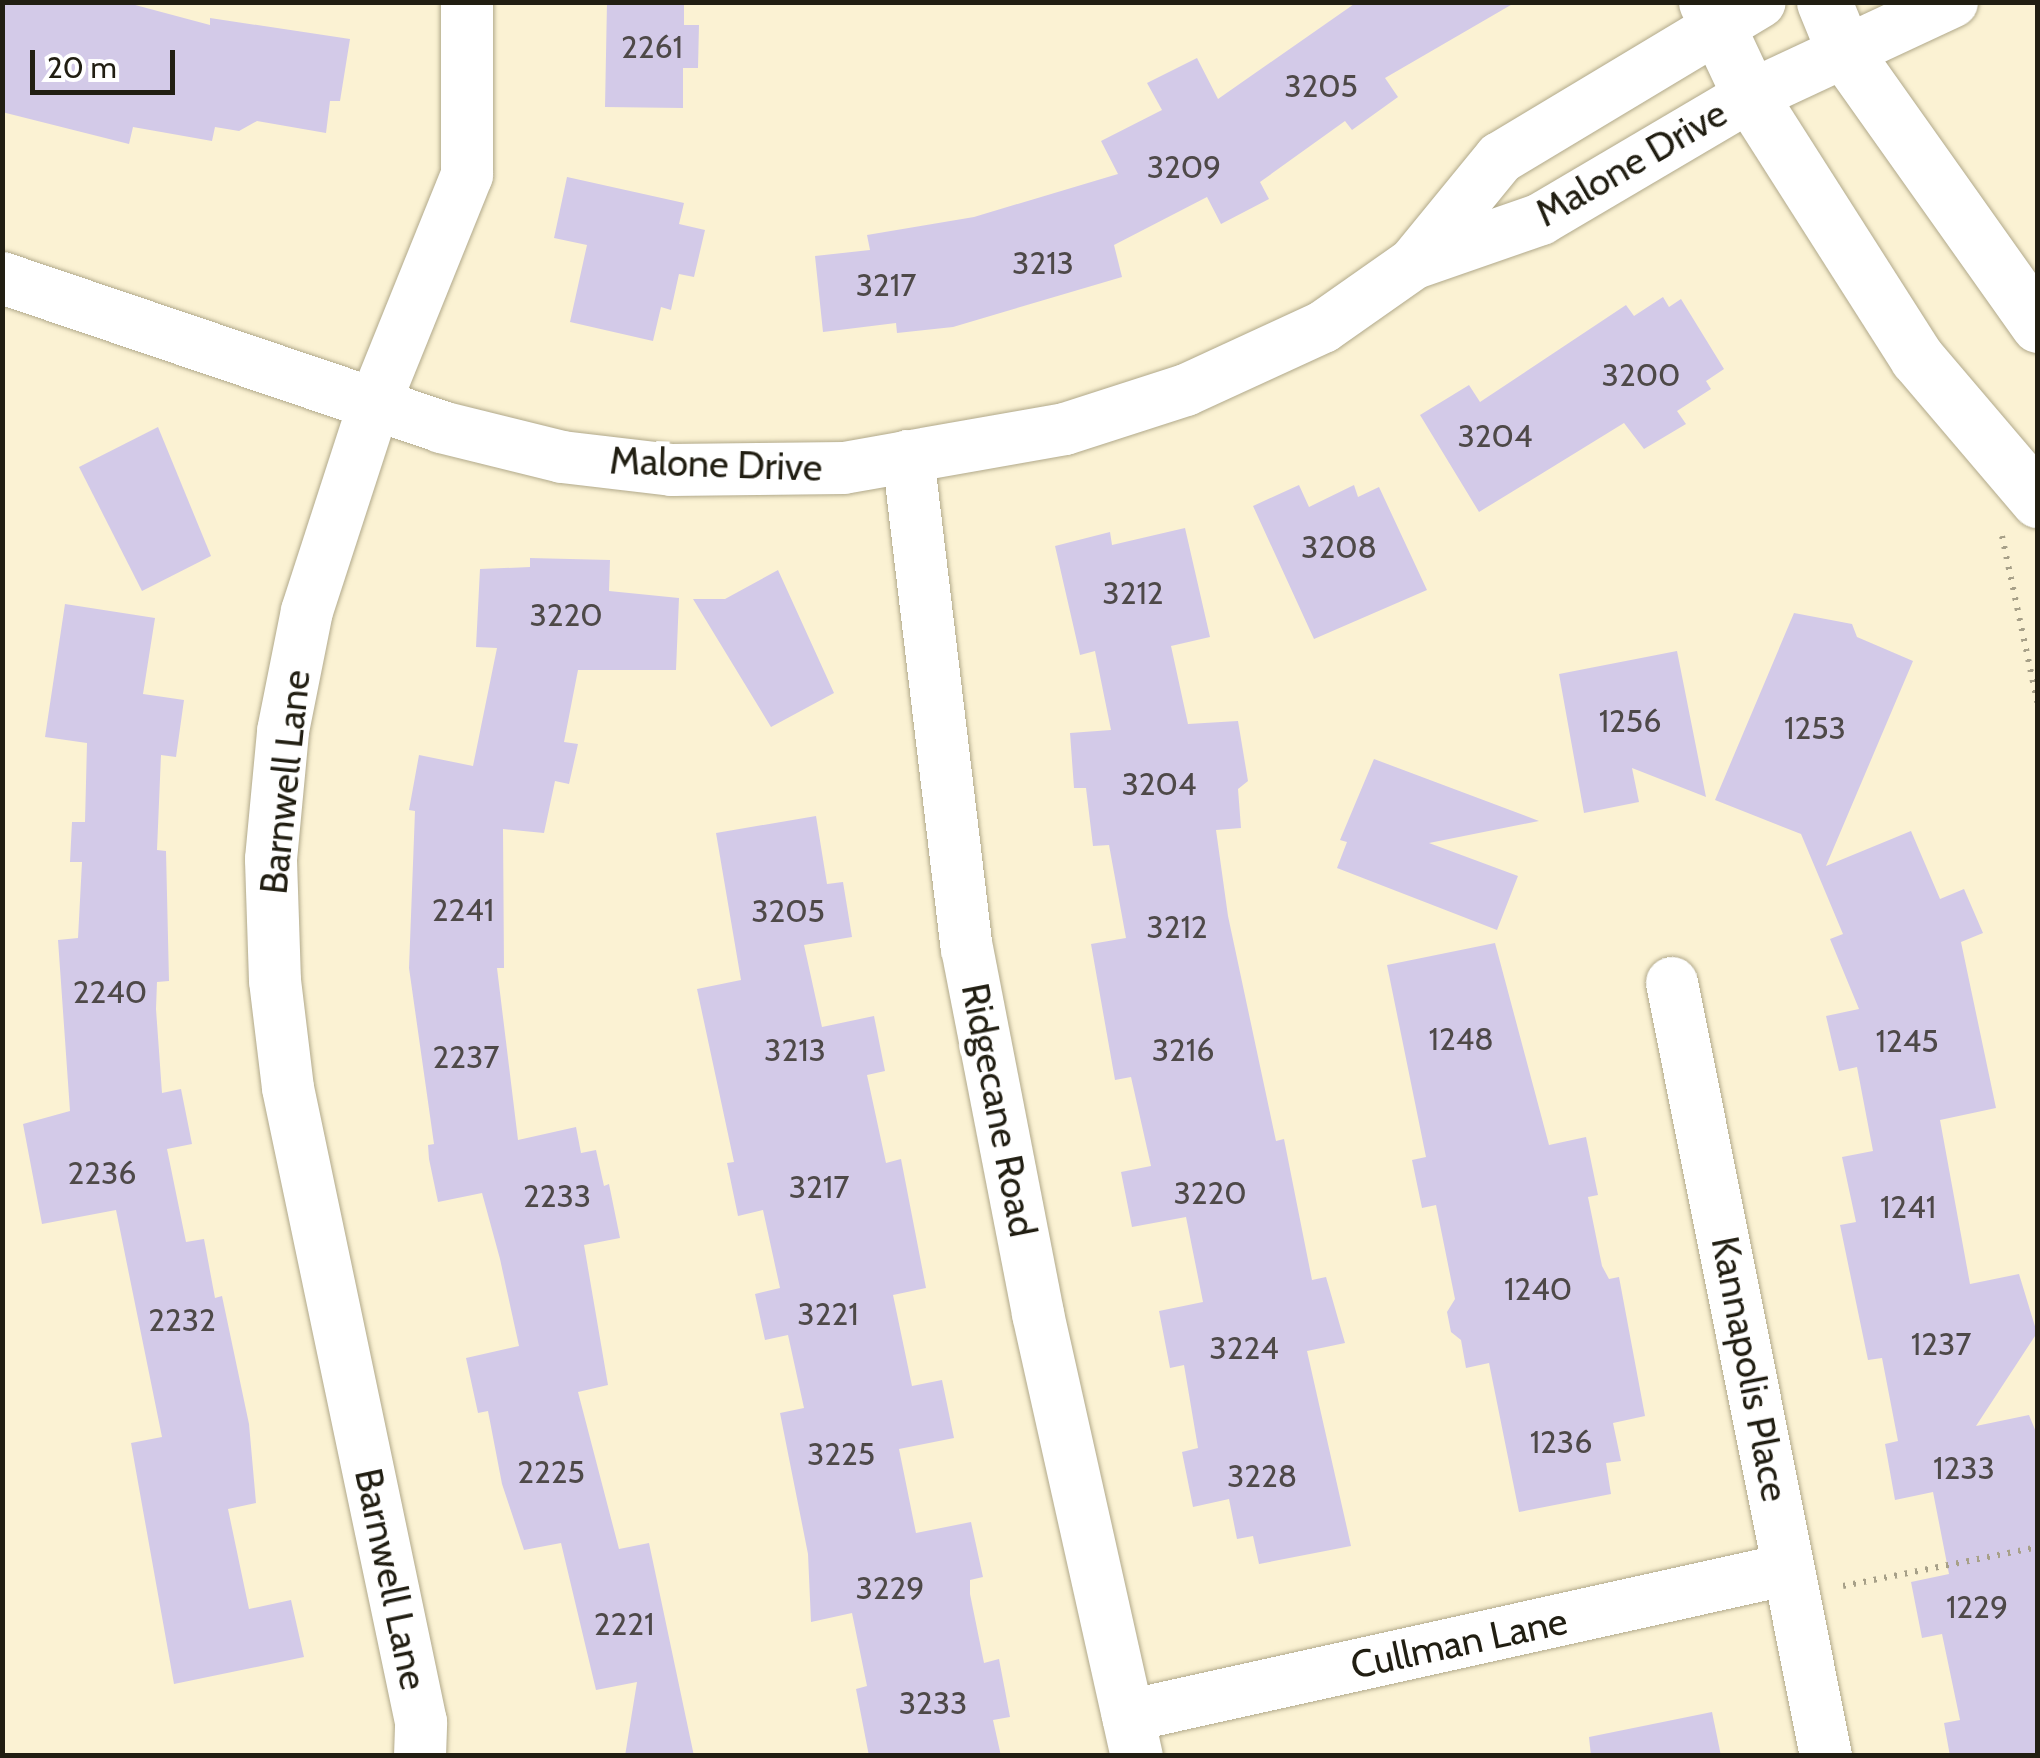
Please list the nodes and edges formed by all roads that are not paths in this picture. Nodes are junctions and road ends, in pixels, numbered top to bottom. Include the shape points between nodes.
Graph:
1 (467, 2) edge
2 (1952, 2) edge
3 (1727, 10) edge
4 (1834, 27) edge
5 (1750, 96) junction
6 (1414, 263) junction
7 (2, 278) edge
8 (2038, 325) edge
9 (374, 404) junction
10 (908, 456) junction
11 (2038, 500) edge
12 (1672, 983) dead end
13 (1790, 1569) junction
14 (1132, 1736) edge
15 (420, 1756) edge
16 (1826, 1756) edge

1 - 9 street, Barnwell Lane via 467,175
2 - 4 street, Malone Drive
3 - 5 street
3 - 6 street, Malone Drive via 1500,158
4 - 5 street, Malone Drive
4 - 8 street
5 - 6 street, Malone Drive via 1541,218
5 - 11 street via 1916,358
6 - 10 street, Malone Drive via 1322,327 1186,390 1065,430
7 - 9 street, Malone Drive
9 - 10 street, Malone Drive via 562,457 672,470 844,468
9 - 15 street, Barnwell Lane via 297,662 276,791 271,922 288,1088 421,1722
10 - 14 street, Ridgecane Road via 967,948 1038,1314
12 - 13 street, Kannapolis Place
13 - 14 street, Cullman Lane
13 - 16 street, Kannapolis Place

